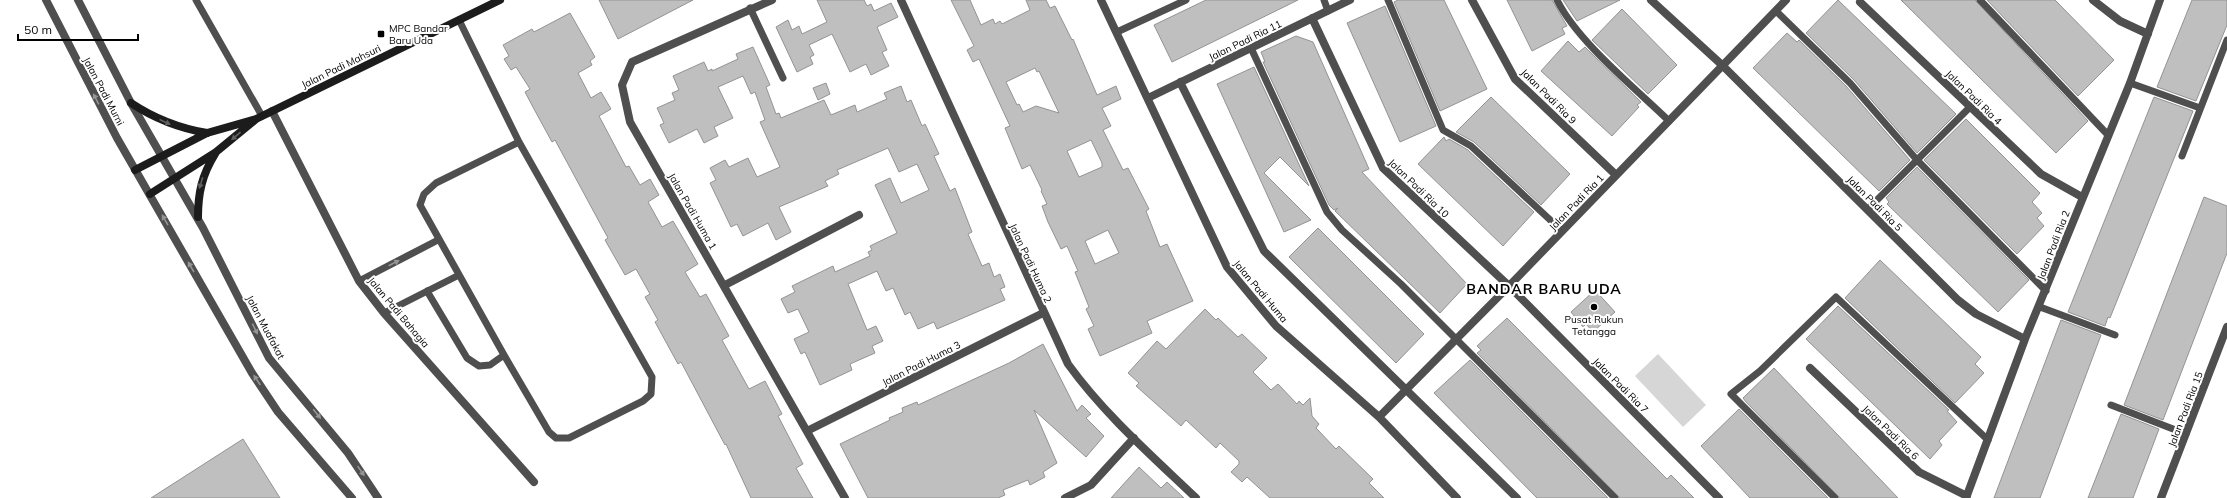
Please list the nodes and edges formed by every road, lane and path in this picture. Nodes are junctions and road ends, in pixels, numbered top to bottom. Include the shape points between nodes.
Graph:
1 (46, 0) edge
2 (78, 0) edge
3 (196, 0) edge
4 (500, 0) edge
5 (772, 0) edge
6 (901, 0) edge
7 (1101, 0) edge
8 (1186, 0) edge
9 (1324, 0) edge
10 (1350, 0) edge
11 (1388, 0) edge
12 (1472, 0) edge
13 (1557, 0) edge
14 (1651, 0) edge
15 (1786, 0) edge
16 (1980, 0) edge
17 (2093, 0) edge
18 (2160, 0) edge
19 (1860, 2) dead end
20 (750, 8) junction
21 (1328, 11) junction
22 (1776, 11) junction
23 (1312, 18) junction
24 (459, 20) junction
25 (1117, 32) junction
26 (2148, 34) junction
27 (2227, 40) edge
28 (1251, 48) junction
29 (1722, 65) junction
30 (783, 78) dead end
31 (1180, 82) junction
32 (2130, 83) junction
33 (1148, 98) junction
34 (131, 103) junction
35 (1970, 107) junction
36 (2200, 108) junction
37 (272, 111) junction
38 (259, 117) junction
39 (1669, 121) junction
40 (207, 133) junction
41 (2108, 135) junction
42 (518, 142) junction
43 (216, 152) junction
44 (161, 156) junction
45 (2182, 156) dead end
46 (1917, 160) junction
47 (135, 170) junction
48 (1616, 175) junction
49 (174, 180) junction
50 (150, 194) junction
51 (2082, 197) junction
52 (1868, 210) junction
53 (859, 215) dead end
54 (198, 217) junction
55 (1562, 231) junction
56 (438, 240) junction
57 (459, 275) junction
58 (360, 281) junction
59 (725, 285) junction
60 (1509, 286) junction
61 (427, 291) junction
62 (2046, 291) junction
63 (2040, 307) junction
64 (384, 313) junction
65 (1044, 313) junction
66 (2227, 327) edge
67 (2115, 335) dead end
68 (1456, 338) junction
69 (2025, 339) junction
70 (504, 355) junction
71 (1810, 368) dead end
72 (1406, 389) junction
73 (2111, 405) dead end
74 (1379, 417) junction
75 (807, 431) junction
76 (2186, 434) junction
77 (1134, 438) junction
78 (1988, 440) junction
79 (534, 482) dead end
80 (1967, 497) edge
81 (352, 498) edge
82 (378, 498) edge
83 (845, 498) edge
84 (1065, 498) edge
85 (1196, 498) edge
86 (1457, 498) edge
87 (1517, 498) edge
88 (1615, 498) edge
89 (1719, 498) edge
90 (1835, 498) edge
91 (2161, 498) edge

47 -> 1 street, Jalan Padi Murni via 87,83
2 - 34 street, Jalan Padi Murni
3 - 38 lane
4 - 24 main road, Jalan Padi Mahsuri
5 - 20 street, Jalan Padi Huma 1
6 - 65 street, Jalan Padi Huma 2
7 - 25 street, Jalan Padi Huma
8 - 25 lane
9 - 21 lane
10 - 21 street, Jalan Padi Ria 11
11 - 55 lane via 1443,130 1471,146
12 - 48 street, Jalan Padi Ria 9 via 1515,79
13 - 39 lane via 1562,12 1587,41
14 - 29 street, Jalan Padi Ria 5
15 - 22 street, Jalan Padi Ria 1
16 - 41 lane
17 - 26 street via 2120,22
18 - 26 street, Jalan Padi Ria 2
19 - 35 street, Jalan Padi Ria 4
20 - 30 lane
20 - 59 street, Jalan Padi Huma 1 via 632,62 622,85 630,122
21 - 23 street, Jalan Padi Ria 11
22 - 29 street, Jalan Padi Ria 1
22 - 46 lane via 1850,83
23 - 28 street, Jalan Padi Ria 11
23 - 60 street, Jalan Padi Ria 10 via 1383,168
24 - 37 main road, Jalan Padi Mahsuri
24 - 42 lane
25 - 33 street, Jalan Padi Huma
26 - 32 street, Jalan Padi Ria 2
27 - 36 lane
28 - 31 street, Jalan Padi Ria 11
28 - 68 lane via 1327,212 1342,230
29 - 39 street, Jalan Padi Ria 1
29 - 52 street, Jalan Padi Ria 5
31 - 33 street, Jalan Padi Ria 11
31 - 72 street via 1264,251
32 - 36 lane
32 - 41 street, Jalan Padi Ria 2
33 - 74 street, Jalan Padi Huma via 1227,267 1276,326
34 -> 40 main road via 166,123 184,130
34 - 44 street, Jalan Padi Murni
35 - 46 lane
35 - 51 street, Jalan Padi Ria 4 via 2041,174
36 - 45 lane
37 - 38 main road, Jalan Padi Mahsuri
37 - 58 street, Jalan Padi Bahagia
38 - 40 main road, Jalan Padi Mahsuri
38 -> 43 main road, Jalan Padi Mahsuri
39 - 48 street, Jalan Padi Ria 1
40 - 44 main road, Jalan Padi Mahsuri
41 - 51 street, Jalan Padi Ria 2
42 - 56 lane via 436,183 424,194 420,205
42 - 70 lane via 652,377 651,394 643,401 570,438 556,438
43 - 49 main road, Jalan Padi Mahsuri
43 -> 54 main road via 201,181
44 - 47 main road, Jalan Padi Mahsuri
44 - 49 street, Jalan Padi Murni
46 - 52 lane
46 - 62 lane
47 - 50 street, Jalan Padi Murni
48 - 55 street, Jalan Padi Ria 1
49 - 50 main road, Jalan Padi Mahsuri
49 - 54 street, Jalan Muafakat
81 -> 50 street via 291,428 261,386
51 - 62 street, Jalan Padi Ria 2
52 - 69 street, Jalan Padi Ria 5 via 1958,300 1976,314
53 - 59 street
54 -> 82 street, Jalan Muafakat via 269,358 348,453
55 - 60 street, Jalan Padi Ria 1
56 - 57 lane
58 -> 56 lane
57 - 61 lane
57 - 70 lane
58 - 64 street, Jalan Padi Bahagia
59 - 75 street, Jalan Padi Huma 1
60 - 68 street, Jalan Padi Ria 1
60 - 89 street, Jalan Padi Ria 7
61 - 64 lane
61 - 70 lane via 467,358 479,366 490,365
62 - 63 street, Jalan Padi Ria 2
63 - 67 lane
63 - 69 street, Jalan Padi Ria 2
64 - 79 street, Jalan Padi Bahagia
65 - 75 street, Jalan Padi Huma 3
65 - 77 street, Jalan Padi Huma 2 via 1072,370 1085,388
66 - 76 street, Jalan Padi Ria 15
68 - 72 street, Jalan Padi Ria 1
68 - 88 lane
69 - 78 street, Jalan Padi Ria 2
71 - 80 street, Jalan Padi Ria 6 via 1919,472
72 - 74 street, Jalan Padi Ria 1
72 - 87 street
73 - 76 lane
74 - 86 street, Jalan Padi Huma
75 - 83 street, Jalan Padi Huma 1
76 - 91 street, Jalan Padi Ria 15
77 - 84 street via 1091,485
77 - 85 street, Jalan Padi Huma 2
78 - 80 street, Jalan Padi Ria 2
78 - 90 lane via 1836,297 1760,371 1731,394

